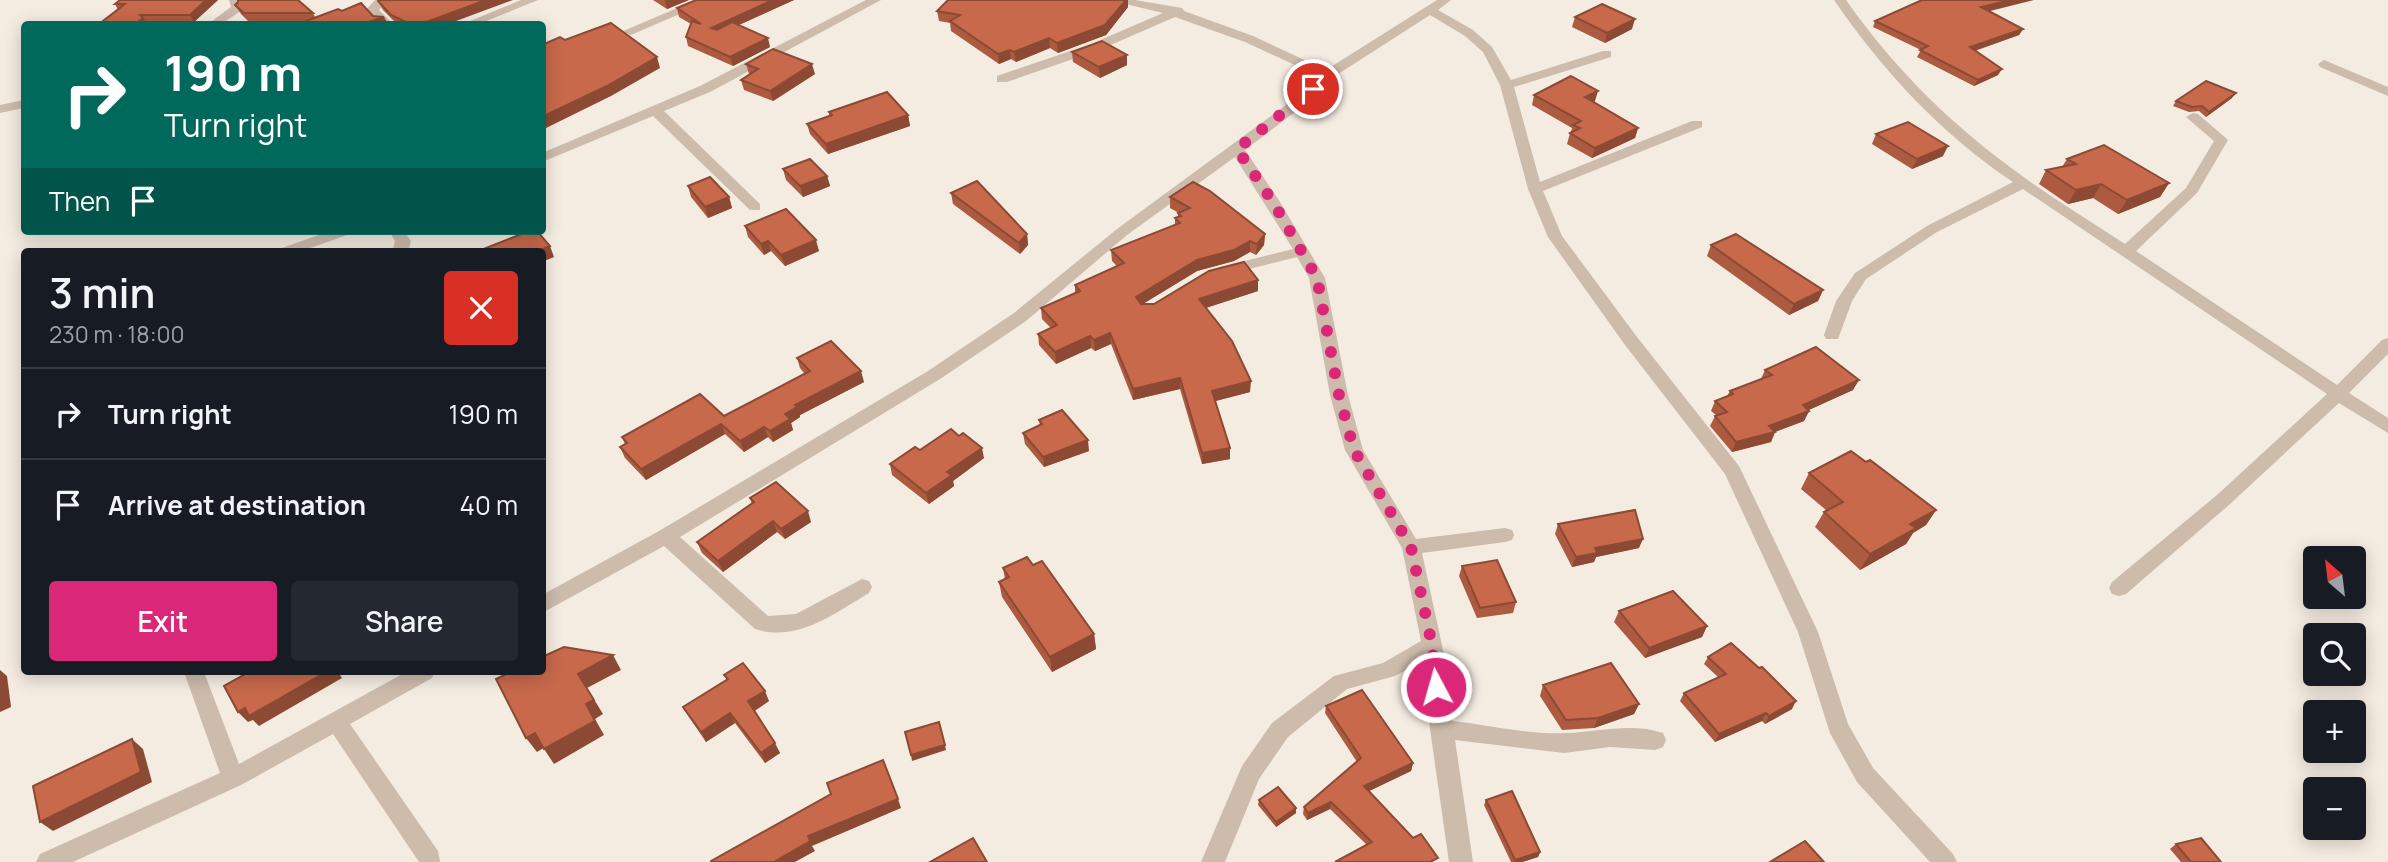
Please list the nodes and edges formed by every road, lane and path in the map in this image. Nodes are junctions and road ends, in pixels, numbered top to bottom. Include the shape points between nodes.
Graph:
1 (235, 0) edge
2 (381, 0) edge
3 (532, 0) edge
4 (705, 0) edge
5 (874, 0) edge
6 (1115, 0) edge
7 (1840, 0) edge
8 (1143, 2) edge
9 (1437, 5) edge
10 (1178, 11) junction
11 (218, 21) edge
12 (384, 21) edge
13 (477, 21) edge
14 (627, 33) edge
15 (1607, 54) dead end
16 (2324, 64) dead end
17 (1327, 75) junction
18 (1002, 79) dead end
19 (1507, 85) junction
20 (2388, 92) edge
21 (21, 105) edge
22 (0, 109) edge
23 (656, 111) junction
24 (2193, 117) edge
25 (1697, 124) dead end
26 (1237, 149) junction
27 (546, 156) edge
28 (2023, 183) junction
29 (1535, 189) junction
30 (755, 206) dead end
31 (333, 235) edge
32 (296, 248) edge
33 (1303, 251) junction
34 (2126, 252) junction
35 (1212, 274) edge
36 (1832, 335) dead end
37 (2388, 344) edge
38 (2339, 395) junction
39 (2388, 427) edge
40 (1505, 535) dead end
41 (666, 536) junction
42 (1411, 547) junction
43 (862, 587) dead end
44 (2119, 588) dead end
45 (546, 603) edge
46 (1432, 645) junction
47 (195, 675) edge
48 (420, 675) edge
49 (337, 722) junction
50 (1441, 729) junction
51 (1655, 740) dead end
52 (233, 778) junction
53 (430, 859) dead end
54 (48, 862) edge
55 (1213, 862) edge
56 (1461, 862) edge
57 (1945, 862) edge

1 - 11 street via 237,8
2 - 12 street via 372,10
3 - 13 street
4 - 14 street
5 - 23 street
6 - 8 street
7 - 28 street via 1873,47 1919,96
8 - 10 street
9 - 17 street
9 - 19 street via 1488,50
10 - 17 street via 1228,28
10 - 18 street via 1095,47
15 - 19 street
16 - 20 street
17 - 26 street
19 - 29 street
21 - 22 street
23 - 27 street
23 - 30 street
24 - 34 street via 2221,140 2192,190
25 - 29 street
26 - 33 street
26 - 41 street via 1122,232 1020,317 934,375
28 - 34 street
28 - 36 street via 1932,229 1860,276
29 - 57 street via 1555,237 1733,471 1808,632 1838,726 1865,775
31 - 32 street
33 - 35 street
33 - 42 street via 1317,278 1354,450
34 - 38 street
37 - 38 street
38 - 39 street
38 - 44 street via 2227,498
40 - 42 street
41 - 43 street via 762,623 774,628 789,625
41 - 45 street
42 - 46 street
46 - 50 street
46 - 55 street via 1388,670 1341,682 1280,730 1250,773
47 - 52 street
48 - 49 street
49 - 52 street
49 - 53 street
50 - 51 street via 1564,743
50 - 56 street
52 - 54 street

